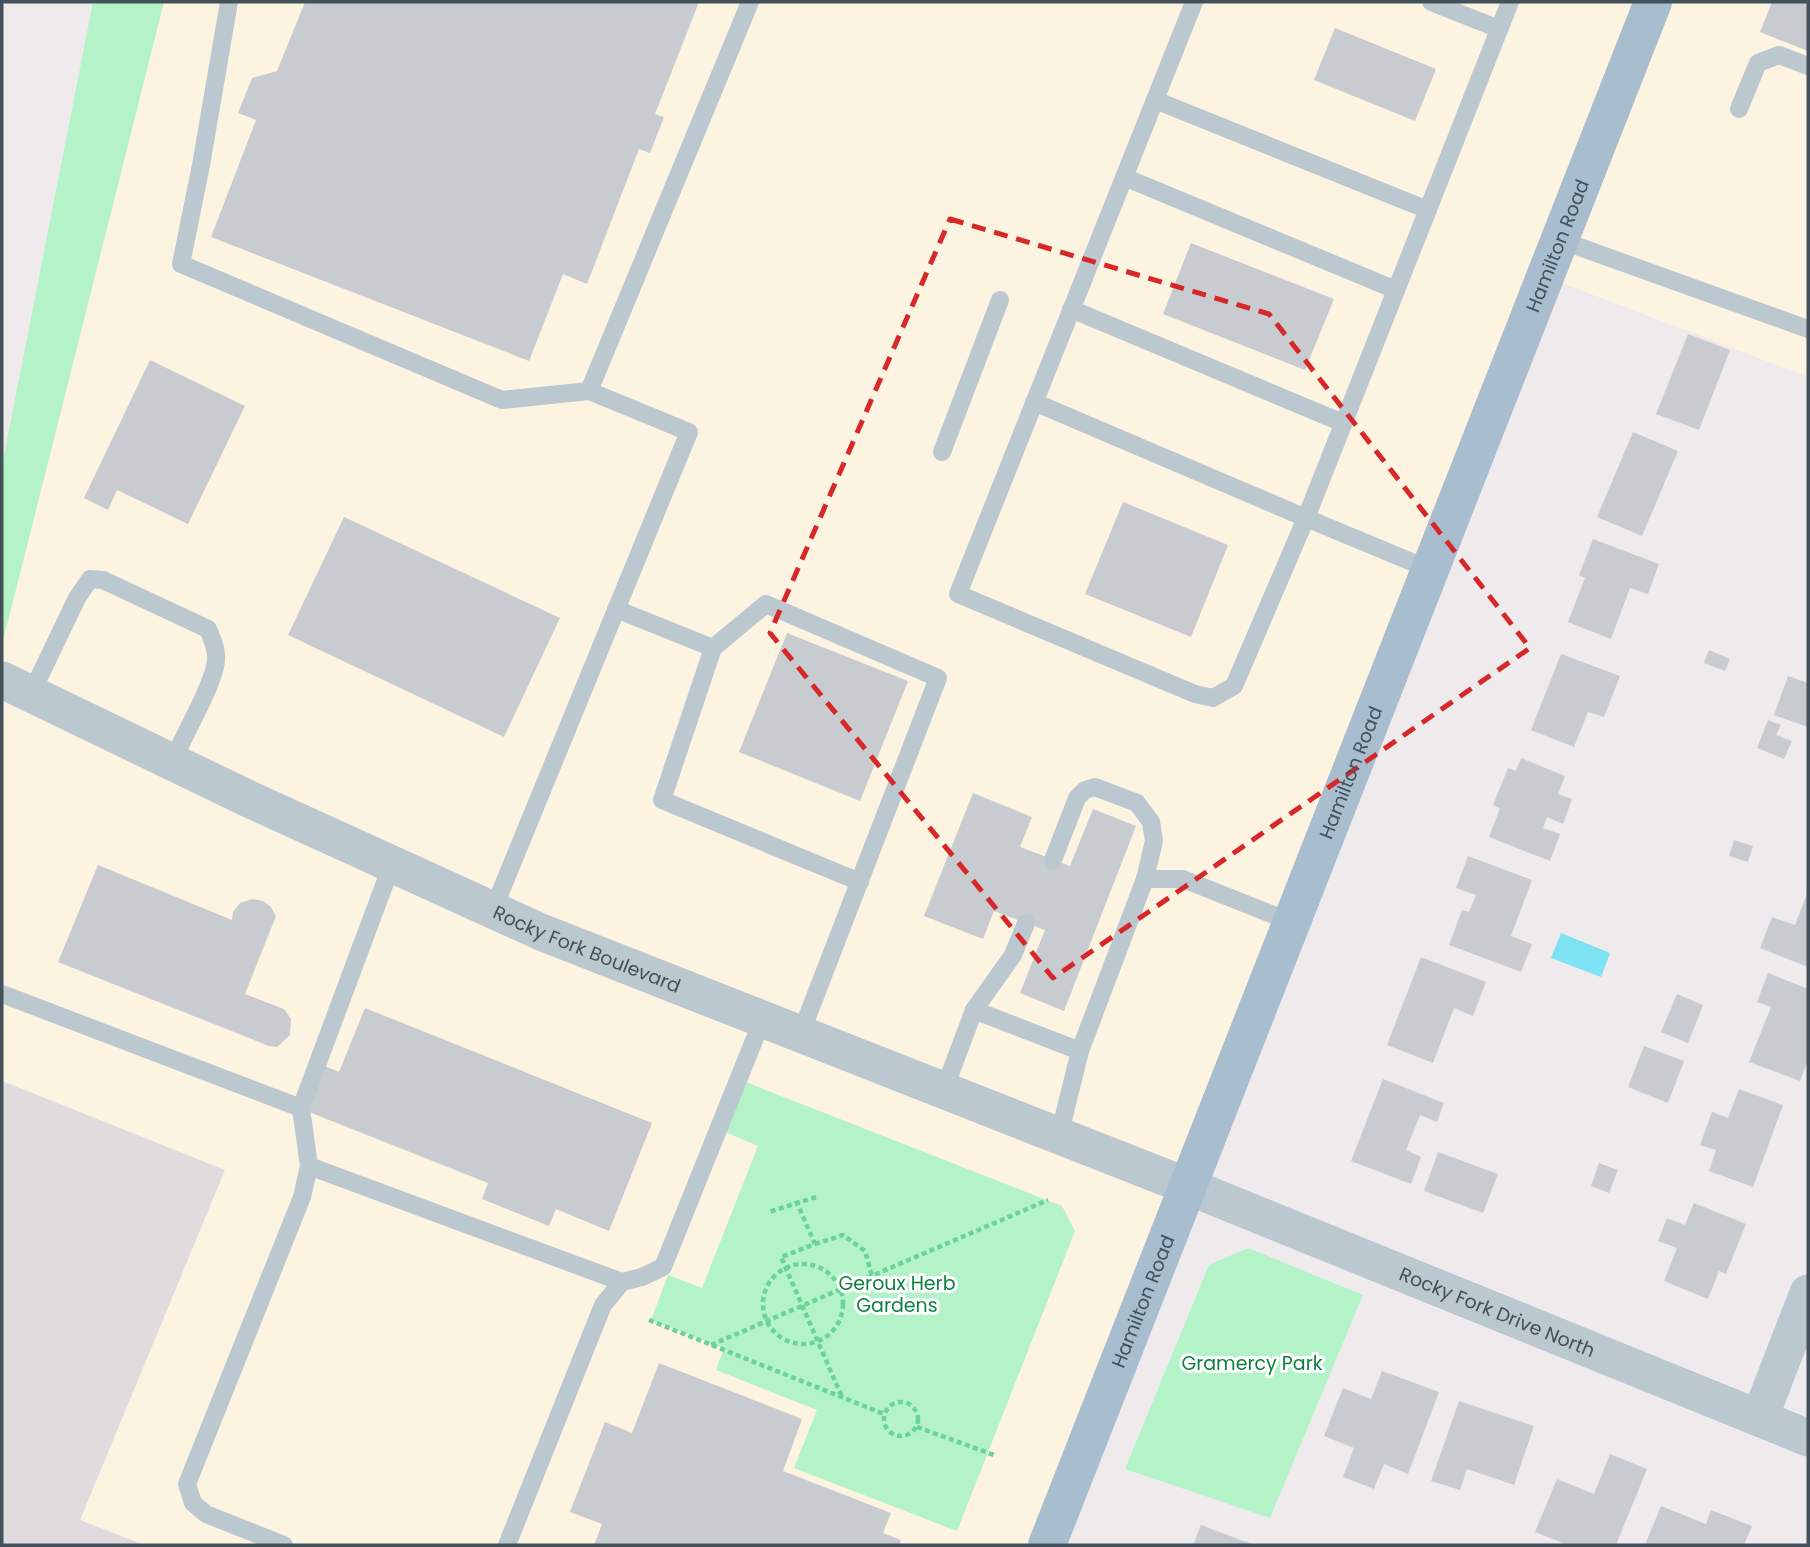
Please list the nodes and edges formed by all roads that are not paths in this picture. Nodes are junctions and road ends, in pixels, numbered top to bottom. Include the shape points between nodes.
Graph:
1 (229, 2) edge
2 (750, 2) edge
3 (1194, 2) edge
4 (1431, 2) edge
5 (1510, 2) edge
6 (1653, 2) edge
7 (1499, 29) junction
8 (1808, 66) edge
9 (1155, 100) junction
10 (1739, 109) dead end
11 (1124, 177) junction
12 (1428, 210) junction
13 (1560, 240) junction
14 (1396, 290) junction
15 (1000, 300) dead end
16 (1072, 309) junction
17 (1808, 329) edge
18 (589, 391) junction
19 (1034, 402) junction
20 (1343, 423) junction
21 (942, 452) dead end
22 (1306, 518) junction
23 (1431, 570) junction
24 (616, 609) junction
25 (713, 648) junction
26 (16, 687) edge
27 (172, 762) junction
28 (1053, 860) dead end
29 (392, 864) junction
30 (1145, 879) junction
31 (860, 882) junction
32 (493, 910) junction
33 (1291, 922) junction
34 (1026, 923) dead end
35 (2, 994) edge
36 (974, 1010) junction
37 (763, 1018) junction
38 (801, 1033) junction
39 (1080, 1051) junction
40 (944, 1090) junction
41 (301, 1108) junction
42 (1059, 1136) junction
43 (309, 1166) junction
44 (1187, 1186) junction
45 (622, 1282) junction
46 (1808, 1293) edge
47 (1760, 1417) junction
48 (1808, 1438) edge
49 (284, 1545) edge
50 (507, 1545) edge
51 (1047, 1545) edge

1 - 18 lane via 181,264 502,400
2 - 18 lane
3 - 9 lane
4 - 7 lane
5 - 7 lane
6 - 13 main road, Hamilton Road
7 - 12 lane
8 - 10 lane via 1779,55 1758,63
9 - 11 lane
9 - 12 lane
11 - 14 lane
11 - 16 lane
12 - 14 lane
13 - 17 lane
13 - 23 main road, Hamilton Road
14 - 20 lane
15 - 21 lane
16 - 19 lane
16 - 20 lane
18 - 24 lane via 689,432
19 - 22 lane
19 - 22 lane via 958,594 1213,698 1234,687
20 - 22 lane
22 - 23 lane
23 - 33 main road, Hamilton Road
24 - 25 lane
24 - 32 lane
25 - 31 lane via 662,800
25 - 31 lane via 766,604 938,678
26 - 27 street, Rocky Fork Boulevard
26 - 27 lane via 90,579 103,580 208,629 216,662
27 - 29 street, Rocky Fork Boulevard
28 - 30 lane via 1077,798 1095,787 1137,803 1151,822 1154,841
29 - 32 street, Rocky Fork Boulevard
29 - 41 lane
30 - 33 lane via 1183,879
30 - 39 lane
31 - 38 lane
32 - 37 street, Rocky Fork Boulevard
33 - 44 main road, Hamilton Road
34 - 36 lane via 1013,955
35 - 41 lane
36 - 39 lane
36 - 40 lane
37 - 38 street, Rocky Fork Boulevard
37 - 45 lane via 663,1266
38 - 40 street, Rocky Fork Boulevard
39 - 42 lane
40 - 42 street, Rocky Fork Boulevard
41 - 43 lane
42 - 44 street, Rocky Fork Boulevard
43 - 45 lane
43 - 49 lane via 302,1197 187,1483 193,1503 206,1514
44 - 47 street, Rocky Fork Drive North
44 - 51 main road, Hamilton Road
45 - 50 lane via 603,1305
46 - 47 street
47 - 48 street, Rocky Fork Drive North

